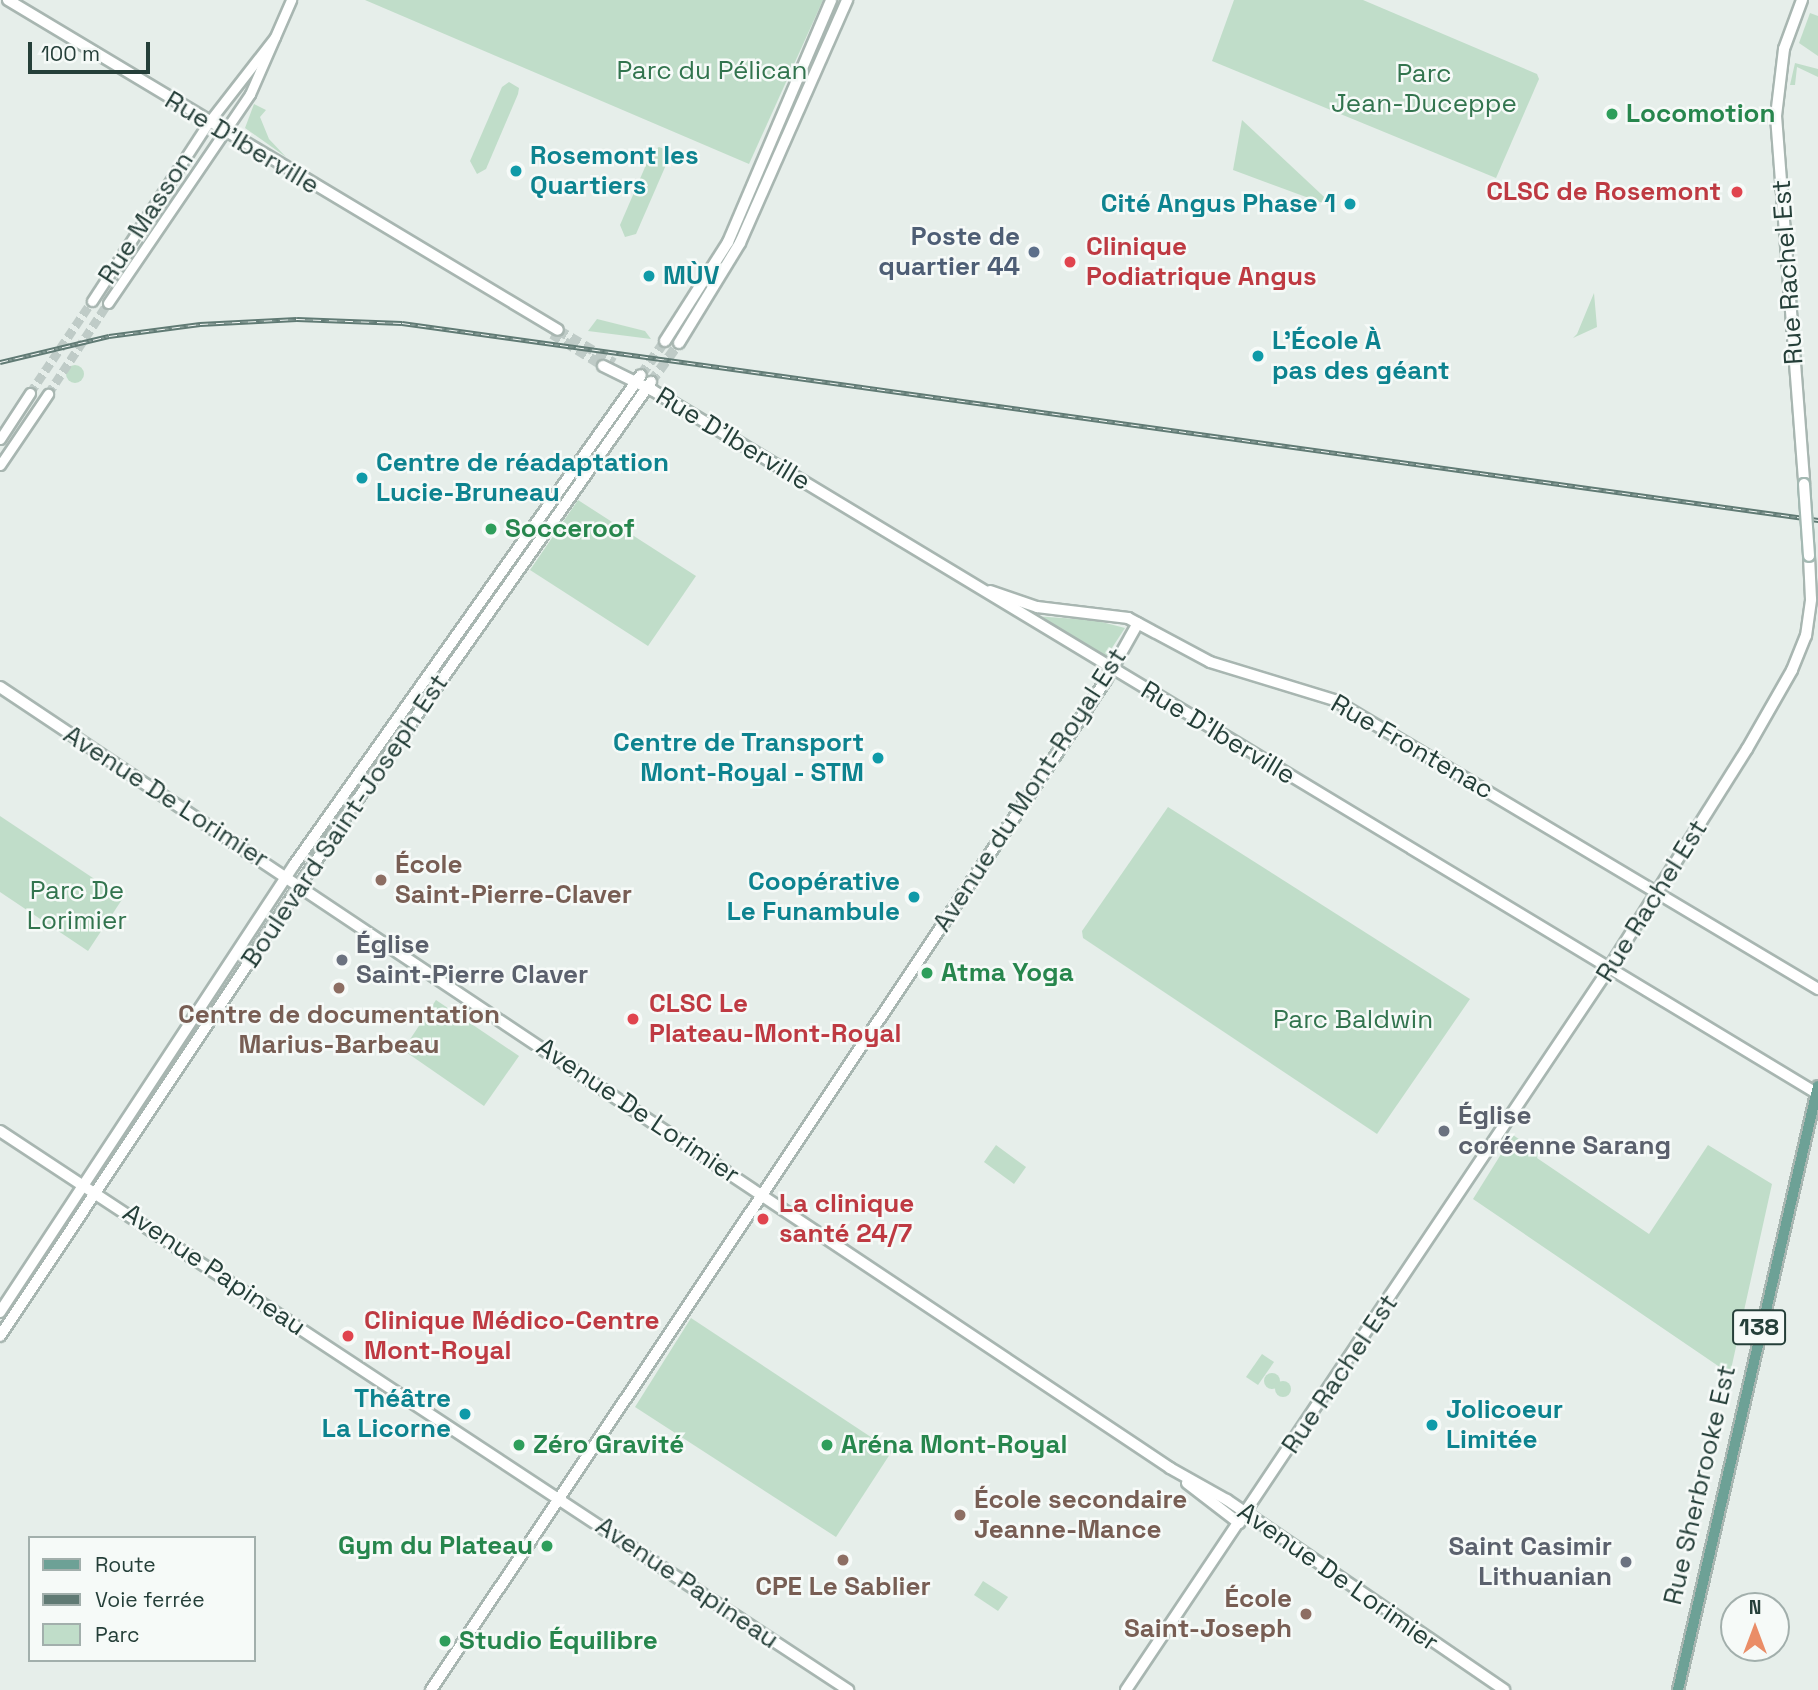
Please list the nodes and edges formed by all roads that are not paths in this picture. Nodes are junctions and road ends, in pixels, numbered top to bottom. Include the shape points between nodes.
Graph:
1 (8, 0) edge
2 (291, 0) edge
3 (831, 0) edge
4 (847, 0) edge
5 (1802, 0) edge
6 (276, 36) junction
7 (208, 123) junction
8 (222, 132) junction
9 (92, 300) tunnel mouth
10 (108, 303) tunnel mouth
11 (553, 331) tunnel mouth
12 (665, 341) tunnel mouth
13 (679, 343) tunnel mouth
14 (612, 366) tunnel mouth
15 (638, 378) junction
16 (650, 384) junction
17 (30, 393) tunnel mouth
18 (48, 394) tunnel mouth
19 (0, 439) edge
20 (0, 465) edge
21 (973, 585) junction
22 (1138, 623) junction
23 (1112, 670) junction
24 (0, 687) edge
25 (286, 877) junction
26 (299, 885) junction
27 (1657, 893) junction
28 (1610, 968) junction
29 (1818, 989) edge
30 (1817, 1091) edge
31 (0, 1130) edge
32 (83, 1184) junction
33 (95, 1192) junction
34 (761, 1194) junction
35 (0, 1312) edge
36 (0, 1336) edge
37 (1170, 1468) junction
38 (559, 1498) junction
39 (1246, 1513) junction
40 (1240, 1523) junction
41 (431, 1690) edge
42 (848, 1690) edge
43 (1126, 1690) edge
44 (1504, 1690) edge
45 (1678, 1690) edge

1 - 7 main road, Rue D'Iberville
2 - 6 street, Rue Masson
3 - 12 main road via 728,242
4 - 13 main road via 740,243
5 - 27 main road, Rue Rachel Est, bridge via 1784,49 1776,116 1810,619 1800,653
6 - 7 street, Rue Masson
6 - 8 street, Rue Masson via 259,80
7 - 8 main road, Rue D'Iberville
7 - 9 street, Rue Masson
8 - 10 street, Rue Masson
8 - 11 main road, Rue D'Iberville
14 - 15 main road, Rue D'Iberville
15 - 16 main road, Rue D'Iberville
15 - 25 main road, Boulevard Saint-Joseph Est
16 - 21 main road, Rue D'Iberville
16 - 26 main road, Boulevard Saint-Joseph Est
17 - 19 street
18 - 20 street
21 - 22 main road, Rue Frontenac via 1022,604 1109,613
21 - 23 main road, Rue D'Iberville
22 - 23 main road, Avenue du Mont-Royal Est
22 - 27 main road, Rue Frontenac via 1210,662 1334,700
23 - 28 main road, Rue D'Iberville
23 - 34 main road, Avenue du Mont-Royal Est
24 - 25 main road, Avenue De Lorimier
25 - 26 main road, Avenue De Lorimier
25 - 32 main road, Boulevard Saint-Joseph Est
26 - 33 main road, Boulevard Saint-Joseph Est
26 - 34 main road, Avenue De Lorimier
27 - 28 main road, Rue Rachel Est
27 - 29 main road, Rue Frontenac
28 - 30 main road, Rue D'Iberville
28 - 39 main road, Rue Rachel Est
30 - 45 main road, Rue Sherbrooke Est / 138
31 - 32 main road, Avenue Papineau
32 - 33 main road, Avenue Papineau
32 - 35 main road, Boulevard Saint-Joseph Est
33 - 36 main road, Boulevard Saint-Joseph Est
33 - 38 main road, Avenue Papineau
34 - 37 main road, Avenue De Lorimier
34 - 38 main road, Avenue du Mont-Royal Est
37 - 39 main road, Avenue De Lorimier
37 - 40 main road, Avenue De Lorimier
38 - 41 main road, Avenue du Mont-Royal Est
38 - 42 main road, Avenue Papineau
39 - 40 main road, Rue Rachel Est
39 - 44 main road, Avenue De Lorimier
40 - 43 main road, Rue Rachel Est

